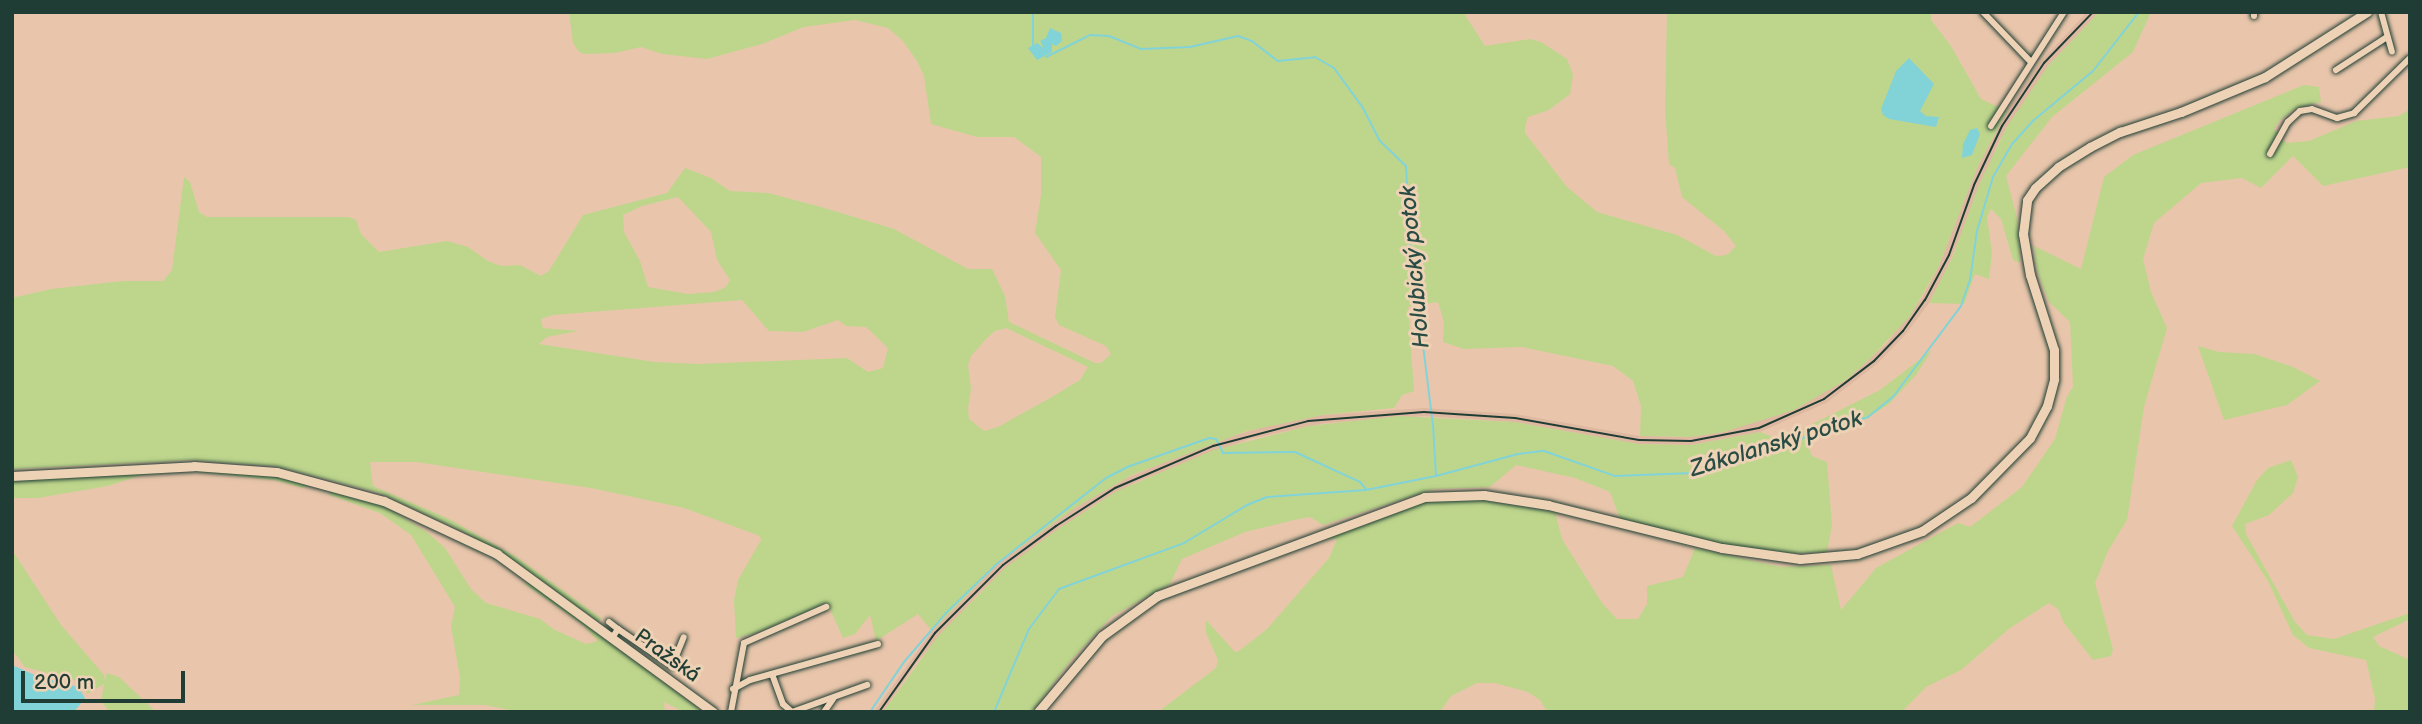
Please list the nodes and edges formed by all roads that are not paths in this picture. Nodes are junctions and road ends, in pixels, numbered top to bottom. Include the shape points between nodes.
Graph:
1 (1983, 12) edge
2 (2050, 12) edge
3 (2064, 12) edge
4 (2367, 12) edge
5 (2381, 12) edge
6 (2056, 22) junction
7 (2387, 37) junction
8 (2392, 52) dead end
9 (2410, 58) edge
10 (2030, 61) junction
11 (2336, 70) dead end
12 (1991, 126) dead end
13 (2270, 155) dead end
14 (12, 476) edge
15 (826, 607) dead end
16 (609, 622) dead end
17 (618, 629) junction
18 (684, 637) dead end
19 (612, 638) junction
20 (878, 644) dead end
21 (672, 666) junction
22 (680, 671) dead end
23 (772, 674) junction
24 (867, 685) dead end
25 (733, 689) junction
26 (834, 697) junction
27 (713, 712) edge
28 (731, 712) edge
29 (792, 712) edge
30 (824, 712) edge
31 (1038, 712) edge

1 - 10 street
2 - 6 street
3 - 6 street
4 - 31 main road via 2265,76 2091,147 2035,188 2025,207 2023,234 2030,275 2054,351 2054,379 2047,406 2030,439 1971,498 1922,531 1857,554 1800,559 1722,548 1548,505 1484,495 1424,496 1148,601 1084,654
5 - 7 street
6 - 10 street
7 - 8 street
7 - 11 street
9 - 13 street via 2354,113 2337,118 2312,109 2300,111 2284,128
10 - 12 street
14 - 19 main road, Pražská via 194,466 276,472 384,501 497,554
15 - 25 street via 744,643
16 - 17 street
17 - 19 street
17 - 21 street
18 - 21 street
19 - 27 main road, Pražská
20 - 23 street
21 - 22 street
23 - 25 street
23 - 29 street via 783,704
24 - 26 street
25 - 28 street
26 - 29 street
26 - 30 street

